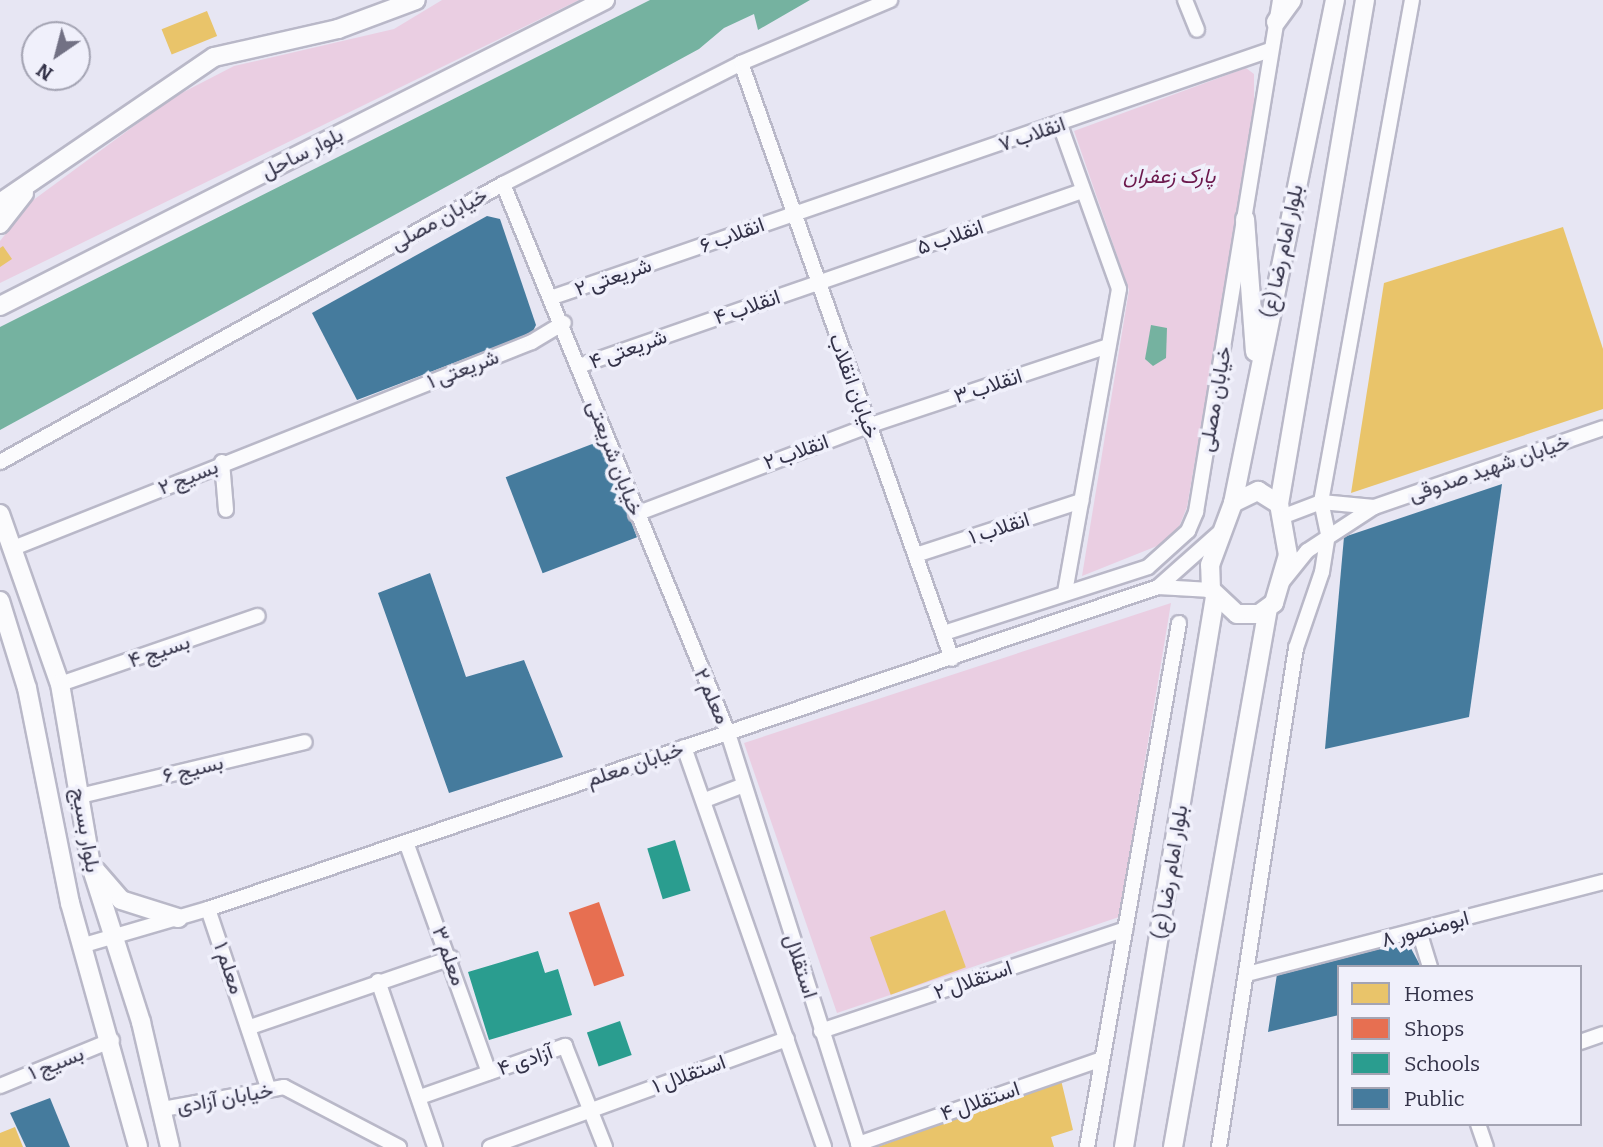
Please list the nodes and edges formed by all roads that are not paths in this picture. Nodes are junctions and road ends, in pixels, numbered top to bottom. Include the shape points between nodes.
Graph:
1 (416, 0) edge
2 (605, 0) edge
3 (890, 0) edge
4 (1185, 0) edge
5 (1280, 0) edge
6 (1292, 0) edge
7 (1335, 0) edge
8 (1365, 0) edge
9 (1412, 0) edge
10 (383, 8) edge
11 (1276, 22) junction
12 (1197, 30) dead end
13 (1270, 50) junction
14 (741, 63) junction
15 (1060, 125) junction
16 (503, 184) junction
17 (28, 188) junction
18 (1082, 191) junction
19 (0, 203) edge
20 (792, 214) junction
21 (1245, 219) junction
22 (0, 224) edge
23 (672, 257) joint
24 (817, 283) junction
25 (553, 297) junction
26 (0, 306) edge
27 (564, 323) junction
28 (677, 331) joint
29 (1108, 346) junction
30 (579, 366) junction
31 (1256, 373) junction
32 (360, 409) joint
33 (868, 426) junction
34 (1603, 428) edge
35 (0, 462) edge
36 (222, 462) junction
37 (1081, 501) junction
38 (1321, 502) junction
39 (1233, 503) junction
40 (1374, 508) junction
41 (226, 510) dead end
42 (1281, 510) junction
43 (0, 514) edge
44 (636, 514) junction
45 (1218, 534) junction
46 (1328, 534) junction
47 (16, 547) junction
48 (916, 555) junction
49 (1281, 583) junction
50 (1158, 587) junction
51 (1065, 593) junction
52 (1213, 593) junction
53 (0, 601) edge
54 (1268, 608) junction
55 (258, 616) dead end
56 (1179, 623) dead end
57 (944, 633) junction
58 (952, 659) junction
59 (696, 660) joint
60 (60, 684) junction
61 (728, 733) junction
62 (305, 742) dead end
63 (684, 747) junction
64 (741, 786) junction
65 (80, 796) junction
66 (705, 800) junction
67 (406, 842) junction
68 (91, 866) junction
69 (1603, 882) edge
70 (208, 909) junction
71 (178, 918) junction
72 (1125, 929) junction
73 (1419, 931) junction
74 (112, 936) junction
75 (83, 945) junction
76 (451, 958) junction
77 (1429, 965) edge
78 (1247, 974) junction
79 (378, 981) junction
80 (250, 1027) junction
81 (821, 1031) junction
82 (1603, 1034) edge
83 (787, 1039) junction
84 (112, 1040) junction
85 (1582, 1041) edge
86 (1102, 1059) junction
87 (489, 1072) junction
88 (0, 1086) edge
89 (268, 1087) junction
90 (420, 1097) junction
91 (163, 1109) junction
92 (592, 1110) junction
93 (1479, 1126) edge
94 (520, 1142) edge
95 (858, 1145) edge
96 (138, 1147) edge
97 (170, 1147) edge
98 (399, 1147) edge
99 (435, 1147) edge
100 (490, 1147) edge
101 (605, 1147) edge
102 (824, 1147) edge
103 (1087, 1147) edge
104 (1124, 1147) edge
105 (1173, 1147) edge
106 (1219, 1147) edge
107 (1486, 1147) edge

1 - 10 main road
2 - 26 main road, بلوار ساحل
3 - 14 street, خیابان مصلی
4 - 12 street
5 - 11 street, خیابان مصلی
6 - 11 main road
7 - 31 main road, بلوار امام رضا (ع)
8 - 42 main road, بلوار امام رضا (ع)
9 - 38 street
10 - 17 main road via 214,57
11 - 13 street, خیابان مصلی
13 - 15 street, انقلاب ۷
13 - 21 street, خیابان مصلی
14 - 16 street, خیابان مصلی
14 - 20 street, خیابان انقلاب
15 - 18 street
15 - 20 street, انقلاب ۷
16 - 25 street, خیابان شریعتی
16 - 35 street, خیابان مصلی
17 - 19 main road
17 - 22 main road
18 - 24 street, انقلاب ۵
18 - 29 street via 1119,289
20 - 23 street, انقلاب ۶
20 - 24 street, خیابان انقلاب
21 - 31 main road
21 - 51 street, خیابان مصلی via 1196,512 1188,531 1148,566
23 - 25 street, شریعتی ۲
24 - 28 street, انقلاب ۴
24 - 33 street, خیابان انقلاب
25 - 27 street, خیابان شریعتی
27 - 30 street, خیابان شریعتی
27 - 32 street, شریعتی ۱ via 533,342
28 - 30 street, شریعتی ۴
29 - 33 street, انقلاب ۳
29 - 37 street
30 - 44 street, خیابان شریعتی
31 - 39 main road, بلوار امام رضا (ع)
32 - 36 street, بسیج ۲
33 - 44 street, انقلاب ۲
33 - 48 street, خیابان انقلاب
34 - 40 street, خیابان شهید صدوقی
36 - 41 street
36 - 47 street, بسیج ۲
37 - 48 street, انقلاب ۱
37 - 51 street
38 - 40 street
38 - 42 street
38 - 46 street
39 - 42 main road via 1258,491
39 - 45 main road, بلوار امام رضا (ع)
40 - 46 street, خیابان شهید صدوقی
42 - 49 main road, بلوار امام رضا (ع) via 1287,555
43 - 47 main road, بلوار بسیج
44 - 59 street, خیابان شریعتی
45 - 50 street
45 - 52 main road, بلوار امام رضا (ع)
46 - 49 street, خیابان شهید صدوقی
46 - 78 street via 1296,648
47 - 60 main road, بلوار بسیج
48 - 57 street, خیابان انقلاب
49 - 54 main road, بلوار امام رضا (ع)
50 - 52 street
50 - 58 street, خیابان معلم
51 - 57 street, خیابان مصلی
52 - 54 main road via 1237,614
52 - 104 main road, بلوار امام رضا (ع)
53 - 75 main road, بلوار بسیج via 27,688
54 - 105 main road
55 - 60 street, بسیج ۴
56 - 72 street
57 - 58 street, خیابان انقلاب
58 - 61 street, خیابان معلم
59 - 61 street, معلم ۲
60 - 65 main road, بلوار بسیج
61 - 63 street, خیابان معلم
61 - 64 street, استقلال
62 - 65 street, بسیج ۶
63 - 66 street, استقلال
63 - 67 street, خیابان معلم
64 - 66 street
64 - 81 street, استقلال
65 - 68 main road, بلوار بسیج
66 - 83 street, استقلال
67 - 70 street, خیابان معلم
67 - 76 street, معلم ۳
68 - 71 main road via 121,900
68 - 74 main road, بلوار بسیج
69 - 73 street, ابومنصور ۸
70 - 71 street, خیابان معلم
70 - 80 street, معلم ۱
71 - 74 street, خیابان معلم
72 - 81 street, استقلال ۲
72 - 86 street
73 - 77 street
73 - 78 street, ابومنصور ۸
74 - 75 street, خیابان معلم
74 - 91 main road, بلوار بسیج
75 - 84 main road, بلوار بسیج
76 - 79 street
76 - 87 street, معلم ۳
78 - 106 street
79 - 80 street
79 - 90 street
80 - 89 street, معلم ۱
81 - 95 street, استقلال
82 - 85 street
83 - 92 street, استقلال ۱
83 - 102 street, استقلال
84 - 88 street, بسیج ۱
84 - 96 main road, بلوار بسیج
86 - 95 street, استقلال ۴
86 - 103 street
87 - 90 street, آزادی ۴
87 - 92 street, آزادی ۴ via 565,1046
89 - 91 street, خیابان آزادی
89 - 98 street, خیابان آزادی via 300,1092
90 - 99 street
91 - 97 main road, بلوار بسیج
92 - 94 street, استقلال ۱
92 - 101 street
93 - 107 street
94 - 100 street, استقلال ۱

